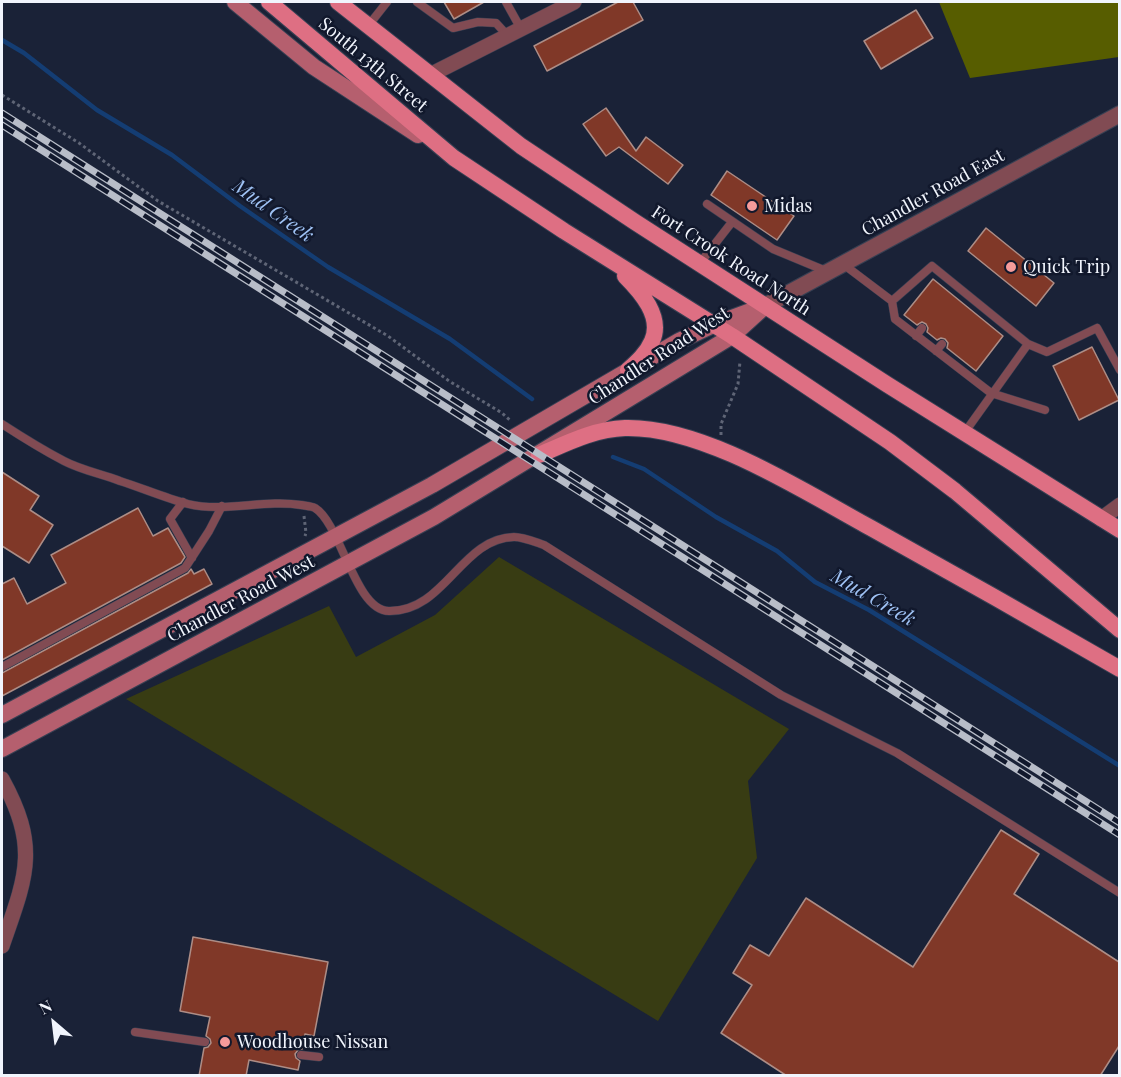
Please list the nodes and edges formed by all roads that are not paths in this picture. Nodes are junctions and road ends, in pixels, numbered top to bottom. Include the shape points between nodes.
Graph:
1 (235, 2) edge
2 (268, 2) edge
3 (338, 2) edge
4 (387, 2) edge
5 (419, 2) edge
6 (506, 2) edge
7 (574, 2) edge
8 (368, 26) junction
9 (514, 32) junction
10 (430, 75) junction
11 (1119, 114) edge
12 (454, 158) junction
13 (707, 204) dead end
14 (732, 222) junction
15 (605, 257) junction
16 (699, 264) junction
17 (843, 264) junction
18 (828, 272) junction
19 (956, 285) junction
20 (950, 293) dead end
21 (892, 301) junction
22 (976, 301) junction
23 (765, 306) junction
24 (969, 309) dead end
25 (995, 316) junction
26 (988, 324) dead end
27 (713, 325) junction
28 (922, 328) dead end
29 (916, 336) junction
30 (738, 340) junction
31 (942, 344) dead end
32 (1028, 344) junction
33 (936, 351) junction
34 (628, 370) junction
35 (1119, 370) edge
36 (991, 393) junction
37 (1045, 410) dead end
38 (2, 424) edge
39 (964, 432) junction
40 (539, 455) junction
41 (183, 502) junction
42 (1119, 505) edge
43 (222, 506) junction
44 (1101, 519) junction
45 (1119, 530) edge
46 (335, 538) junction
47 (192, 558) junction
48 (348, 564) junction
49 (1119, 630) edge
50 (2, 667) edge
51 (1119, 669) edge
52 (2, 715) edge
53 (2, 749) edge
54 (2, 779) edge
55 (1119, 893) edge
56 (2, 946) edge
57 (135, 1032) dead end
58 (205, 1042) dead end
59 (301, 1055) dead end
60 (319, 1057) dead end

1 - 12 main road via 314,67
2 - 12 main road, South 13th Street
3 - 8 main road, Fort Crook Road North
4 - 8 lane
5 - 9 lane via 453,28 478,22 496,23
6 - 9 lane
7 - 9 street
8 - 10 main road, Fort Crook Road North
9 - 10 street
10 - 16 main road, Fort Crook Road North via 521,146
11 - 17 street, Chandler Road East
12 - 15 main road
13 - 14 lane
14 - 16 lane
14 - 18 lane via 773,249
15 - 27 main road
15 - 34 main road via 640,294 653,317 652,341
16 - 23 main road, Fort Crook Road North
17 - 18 street, Chandler Road East
17 - 21 lane
18 - 23 street, Chandler Road East
19 - 20 lane
19 - 21 lane via 932,266
19 - 22 lane
21 - 29 lane via 894,319
22 - 24 lane
22 - 25 lane
23 - 27 main road, Chandler Road West
23 - 30 main road, Chandler Road West
23 - 39 main road, Fort Crook Road North
25 - 26 lane
25 - 32 lane
27 - 30 main road
27 - 34 main road, Chandler Road West
28 - 29 lane
29 - 33 lane
30 - 40 main road, Chandler Road West
30 - 49 main road via 955,490
31 - 33 lane
32 - 35 lane via 1047,352 1097,328
32 - 36 lane
33 - 36 lane via 958,362
34 - 46 main road, Chandler Road West
36 - 37 lane
36 - 39 lane
38 - 41 lane via 66,462
39 - 44 main road, Fort Crook Road North
40 - 48 main road, Chandler Road West
40 - 51 main road via 585,435 626,428 672,433 702,442 808,494
41 - 43 lane
41 - 47 lane via 170,519
42 - 44 street
43 - 46 lane via 314,507 327,519
43 - 47 lane
44 - 45 main road, Fort Crook Road North
46 - 48 lane
46 - 52 main road, Chandler Road West
47 - 50 lane via 185,568
48 - 53 main road, Chandler Road West
48 - 55 lane via 362,590 375,606 386,612 404,610 428,598 485,544 516,537 544,545 781,695 897,753
54 - 56 street via 23,829 26,866
57 - 58 lane
59 - 60 lane

